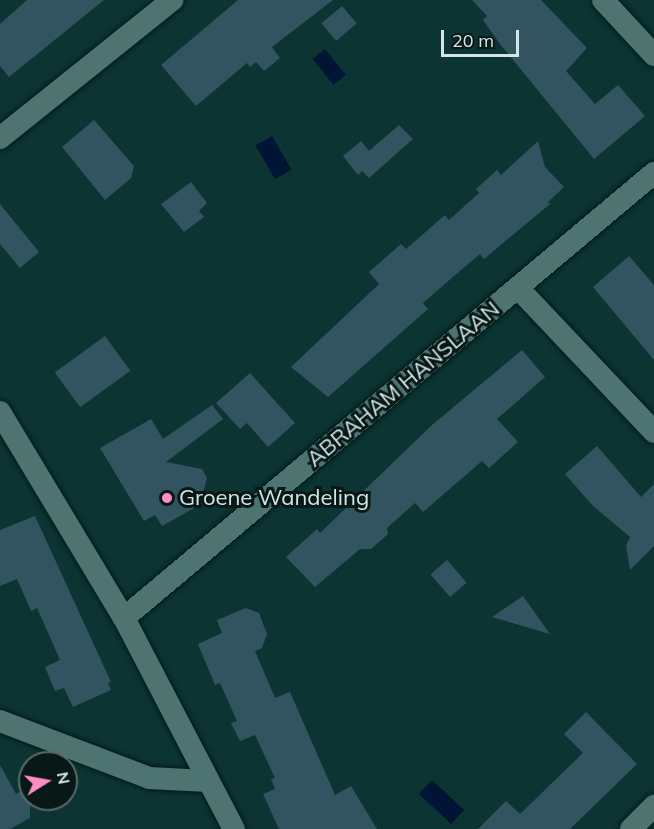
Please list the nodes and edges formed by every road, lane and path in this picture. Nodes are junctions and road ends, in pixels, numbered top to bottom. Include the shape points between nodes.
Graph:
1 (172, 0) edge
2 (603, 0) edge
3 (654, 55) edge
4 (0, 138) edge
5 (654, 173) edge
6 (518, 288) junction
7 (0, 412) edge
8 (654, 432) edge
9 (124, 618) junction
10 (0, 721) edge
11 (208, 781) junction
12 (654, 806) edge
13 (234, 829) edge
14 (631, 829) edge

1 - 4 street
2 - 3 street
5 - 6 street, ABRAHAM HANSLAAN
6 - 8 street
6 - 9 street, ABRAHAM HANSLAAN
7 - 9 street
9 - 11 street
10 - 11 street via 149,778
11 - 13 street
12 - 14 street

